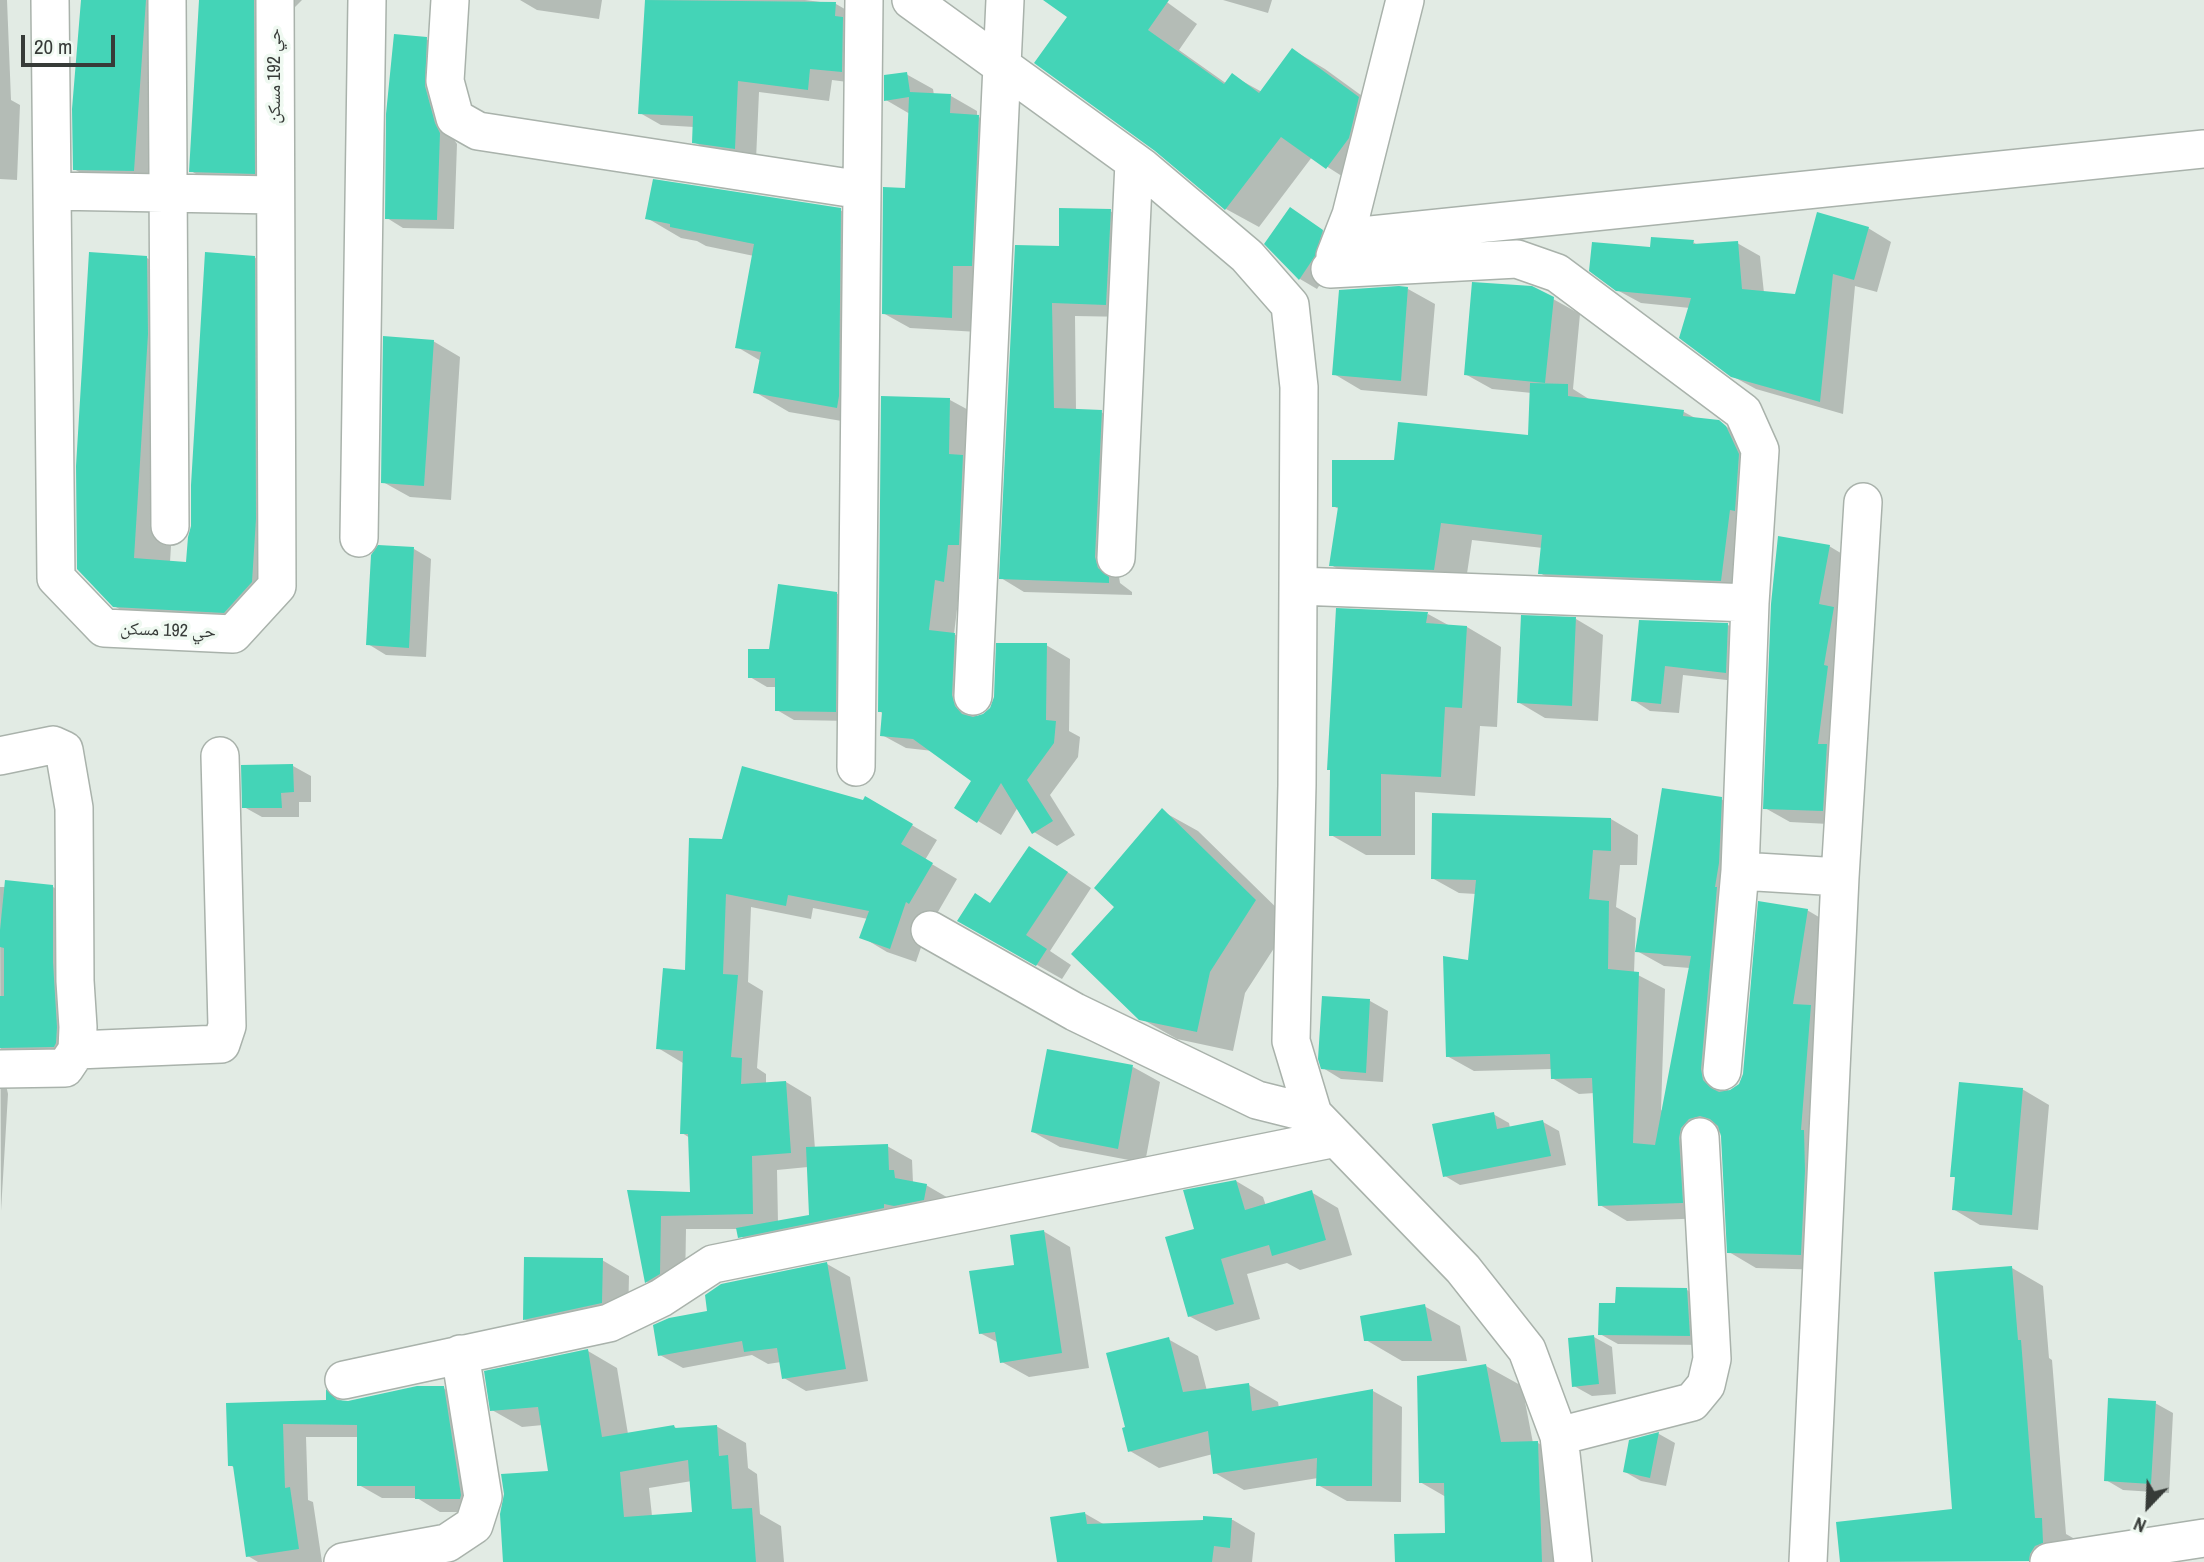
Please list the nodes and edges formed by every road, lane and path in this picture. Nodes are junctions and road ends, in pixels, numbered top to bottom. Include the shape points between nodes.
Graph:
1 (50, 0) edge
2 (167, 0) edge
3 (275, 0) edge
4 (367, 0) edge
5 (450, 0) edge
6 (864, 0) edge
7 (911, 0) edge
8 (1005, 0) edge
9 (1405, 0) edge
10 (1001, 65) junction
11 (2204, 149) edge
12 (1134, 162) junction
13 (862, 190) junction
14 (52, 191) junction
15 (167, 193) junction
16 (275, 195) junction
17 (1336, 253) junction
18 (1290, 305) junction
19 (1863, 502) dead end
20 (170, 526) dead end
21 (359, 538) dead end
22 (1116, 558) dead end
23 (1298, 586) junction
24 (1750, 603) junction
25 (973, 696) dead end
26 (0, 756) edge
27 (220, 756) dead end
28 (856, 767) dead end
29 (1740, 871) junction
30 (1840, 877) junction
31 (930, 930) dead end
32 (77, 1050) junction
33 (0, 1069) edge
34 (1722, 1070) dead end
35 (1325, 1126) junction
36 (1700, 1137) dead end
37 (460, 1354) junction
38 (344, 1380) dead end
39 (1559, 1436) junction
40 (2204, 1538) edge
41 (343, 1562) edge
42 (1573, 1562) edge
43 (1808, 1562) edge
44 (2049, 1562) edge

1 - 14 street, حي 192 مسكن
2 - 15 street
3 - 16 street, حي 192 مسكن
4 - 21 street
5 - 13 street via 445,81 455,118 478,131
6 - 13 street
7 - 10 street
8 - 10 street
9 - 17 street via 1351,215
10 - 12 street
10 - 25 street
11 - 17 street
12 - 18 street via 1247,256
12 - 22 street
13 - 28 street
14 - 15 street
14 - 16 street, حي 192 مسكن via 56,578 104,628 233,634 277,586
15 - 16 street
15 - 20 street
17 - 18 street
17 - 24 street via 1517,259 1557,273 1743,412 1759,450
18 - 23 street via 1299,387
19 - 30 street
23 - 24 street
23 - 35 street via 1291,1041
24 - 29 street
26 - 32 street via 53,745 64,750 74,808
27 - 32 street via 228,1026 221,1044
29 - 30 street
29 - 34 street
30 - 43 street
31 - 35 street via 1075,1012 1257,1100
32 - 33 street via 65,1068
35 - 37 street via 713,1264 661,1298 609,1323
35 - 39 street via 1463,1269 1527,1350
36 - 39 street via 1712,1359 1706,1385 1692,1402
37 - 38 street
37 - 41 street via 483,1497 474,1525 447,1542
39 - 42 street
40 - 44 street

